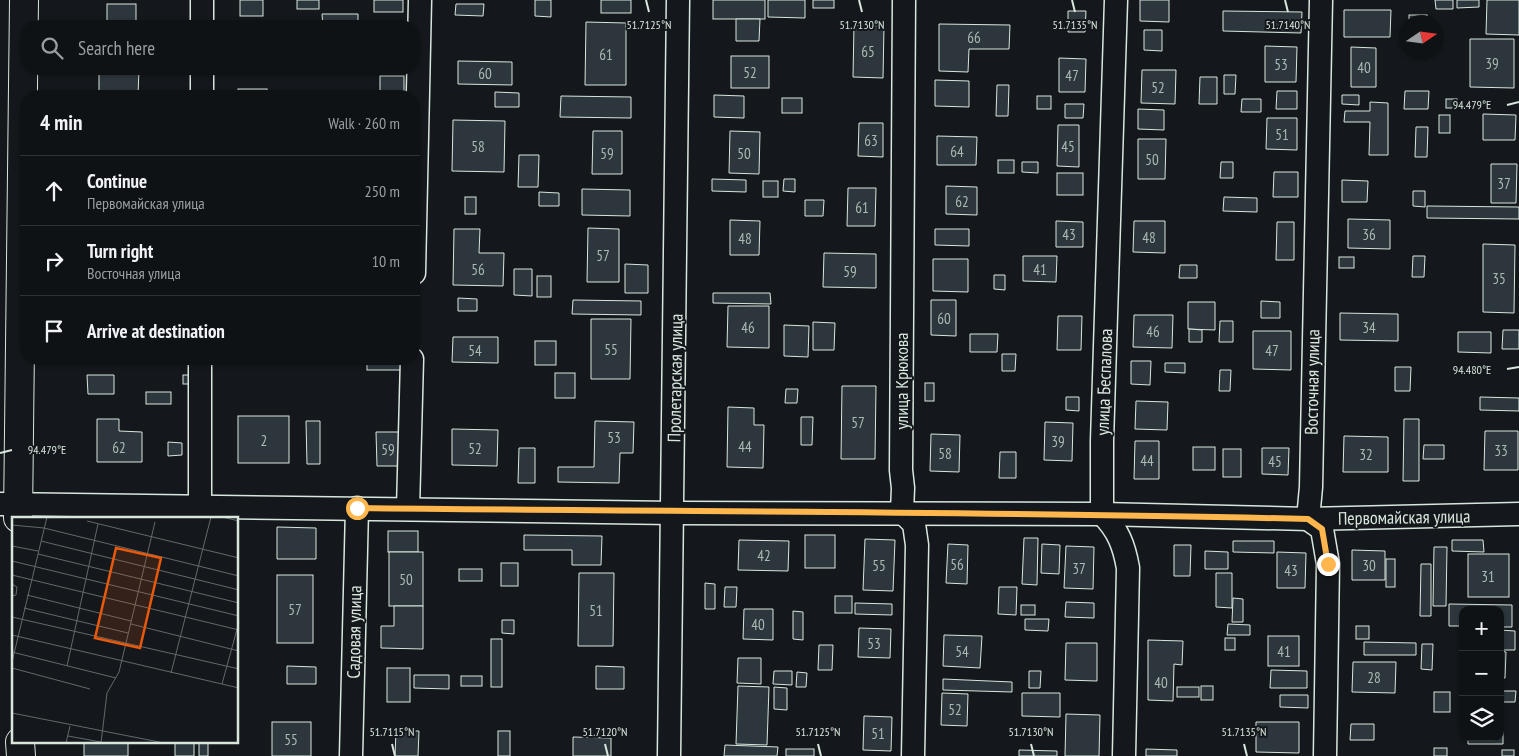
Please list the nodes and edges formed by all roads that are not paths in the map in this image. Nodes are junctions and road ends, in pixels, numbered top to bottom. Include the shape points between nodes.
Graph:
1 (24, 0) edge
2 (202, 0) edge
3 (420, 0) edge
4 (678, 0) edge
5 (904, 0) edge
6 (1116, 0) edge
7 (1321, 0) edge
8 (24, 20) edge
9 (202, 20) edge
10 (420, 20) edge
11 (22, 75) edge
12 (202, 75) edge
13 (418, 75) edge
14 (22, 90) edge
15 (202, 90) edge
16 (418, 90) edge
17 (20, 169) edge
18 (200, 365) edge
19 (412, 365) edge
20 (200, 506) junction
21 (12, 508) edge
22 (357, 508) junction
23 (408, 509) junction
24 (902, 512) junction
25 (674, 513) junction
26 (1102, 514) junction
27 (1519, 514) edge
28 (1308, 519) junction
29 (351, 756) edge
30 (669, 756) edge
31 (913, 756) edge
32 (1124, 756) edge
33 (1325, 756) edge

1 - 8 street
2 - 9 street
3 - 10 street
4 - 25 street, Пролетарская улица
5 - 24 street, улица Крюкова
6 - 26 street, улица Беспалова
7 - 28 street, Восточная улица
11 - 14 street
12 - 15 street
13 - 16 street
17 - 21 street
18 - 20 street
19 - 23 street
20 - 21 street, Первомайская улица
20 - 22 street, Первомайская улица
22 - 23 street, Первомайская улица
22 - 29 street, Садовая улица
23 - 25 street, Первомайская улица
24 - 25 street, Первомайская улица
24 - 26 street, Первомайская улица
24 - 31 street via 914,524 917,545
25 - 30 street, Пролетарская улица
26 - 28 street, Первомайская улица
26 - 32 street via 1115,527 1125,549 1128,568
27 - 28 street, Первомайская улица
28 - 33 street via 1322,529 1328,564

